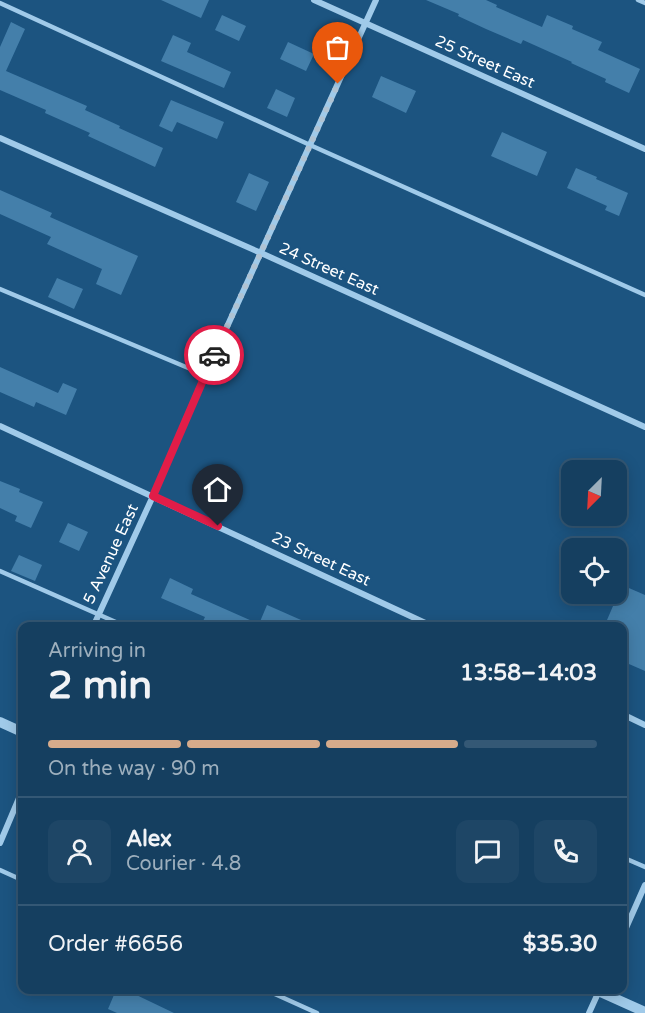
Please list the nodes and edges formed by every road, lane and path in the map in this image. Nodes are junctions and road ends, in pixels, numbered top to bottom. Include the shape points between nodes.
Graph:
1 (314, 0) edge
2 (376, 0) edge
3 (638, 0) edge
4 (0, 3) edge
5 (645, 3) edge
6 (366, 23) junction
7 (0, 138) edge
8 (310, 145) junction
9 (645, 149) edge
10 (261, 253) junction
11 (0, 289) edge
12 (645, 295) edge
13 (205, 375) junction
14 (0, 426) edge
15 (645, 427) edge
16 (153, 496) junction
17 (0, 571) edge
18 (99, 614) junction
19 (95, 622) edge
20 (116, 622) edge
21 (423, 622) edge
22 (627, 716) edge
23 (0, 722) edge
24 (645, 725) edge
25 (18, 730) edge
26 (18, 800) edge
27 (0, 843) edge
28 (627, 859) edge
29 (645, 867) edge
30 (0, 870) edge
31 (18, 878) edge
32 (645, 885) edge
33 (627, 926) edge
34 (275, 994) edge
35 (596, 994) edge
36 (607, 994) edge
37 (645, 1012) edge
38 (317, 1013) edge
39 (589, 1013) edge

1 - 6 street, 25 Street East
2 - 6 street, 5 Avenue East
3 - 5 lane
4 - 8 lane
6 - 8 street, 5 Avenue East
6 - 9 street, 25 Street East
7 - 10 street, 24 Street East
8 - 10 street, 5 Avenue East
8 - 12 lane
10 - 13 street, 5 Avenue East
10 - 15 street, 24 Street East
11 - 13 lane
13 - 16 street, 5 Avenue East
14 - 16 street, 23 Street East
16 - 18 street, 5 Avenue East
16 - 21 street, 23 Street East
17 - 18 lane
18 - 19 street, 5 Avenue East
18 - 20 lane
22 - 24 street
23 - 25 street
26 - 27 street
28 - 29 lane
30 - 31 lane
32 - 33 street
34 - 38 lane
35 - 39 street
36 - 37 street

